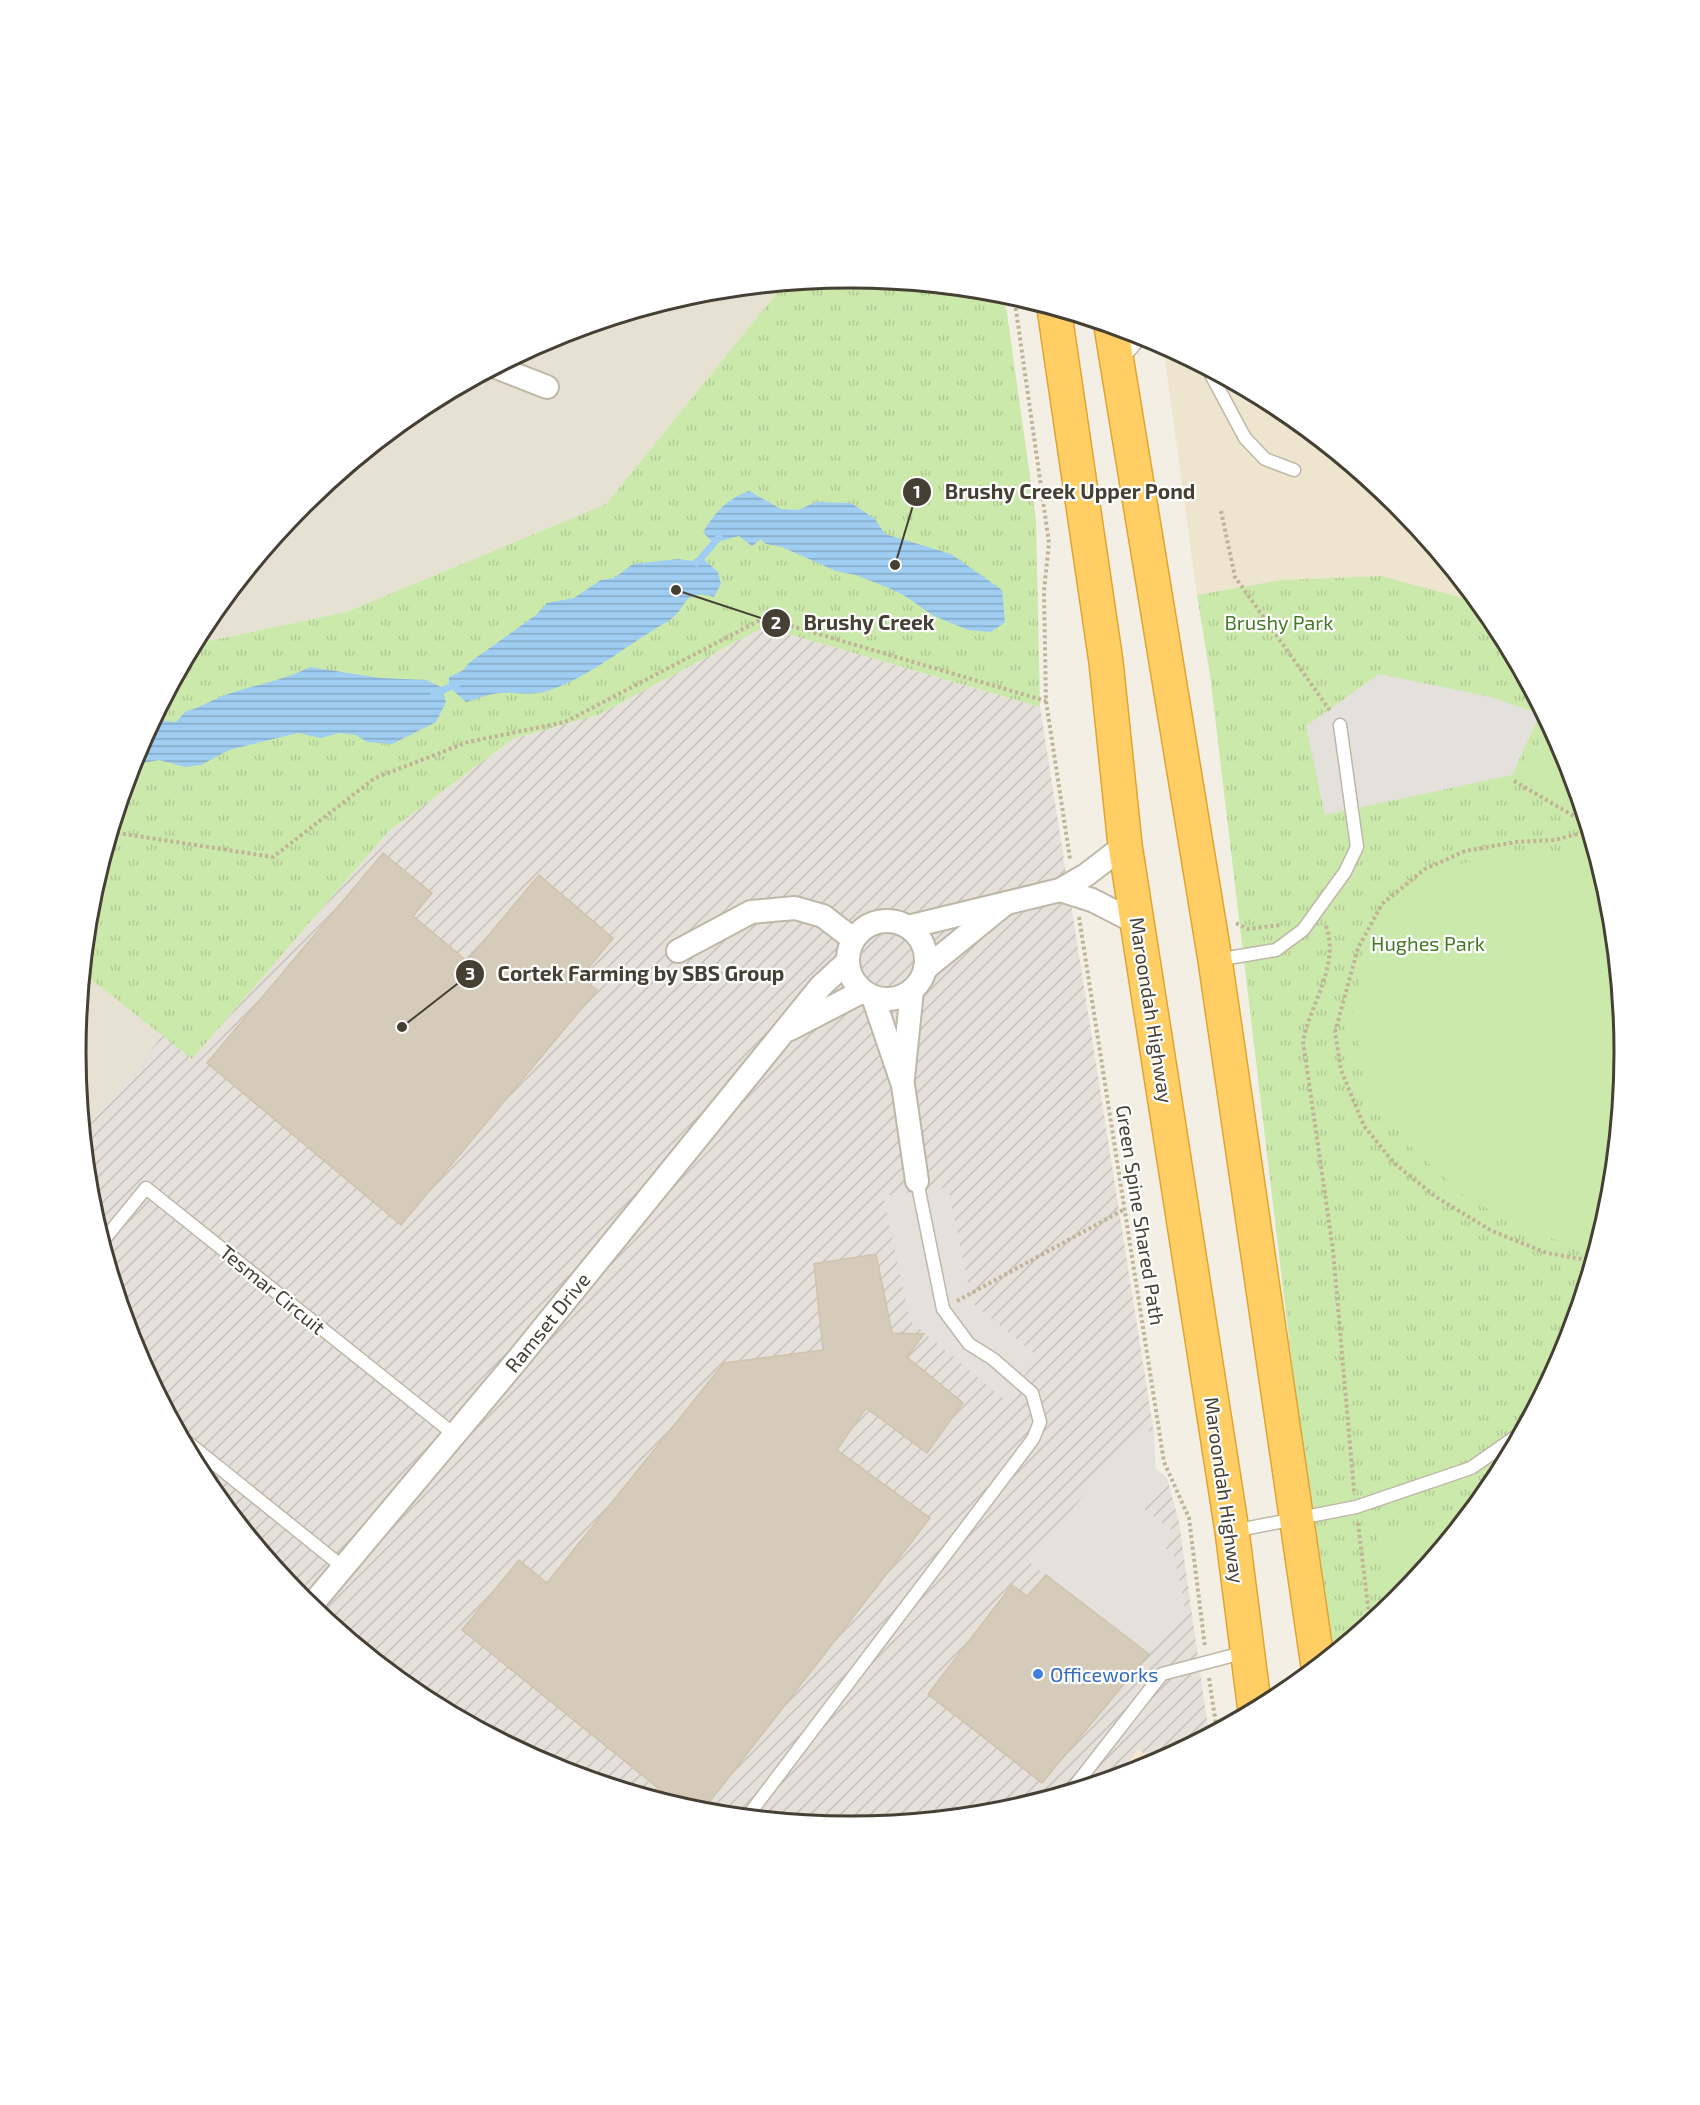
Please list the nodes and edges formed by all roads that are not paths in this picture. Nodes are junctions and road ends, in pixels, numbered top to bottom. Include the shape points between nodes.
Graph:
1 (1055, 316) edge
2 (1112, 335) edge
3 (1136, 343) edge
4 (1117, 365) junction
5 (505, 371) edge
6 (1214, 381) edge
7 (547, 387) dead end
8 (1294, 470) dead end
9 (1340, 725) road end
10 (1125, 845) junction
11 (1070, 889) junction
12 (1011, 900) junction
13 (1139, 924) junction
14 (908, 927) junction
15 (853, 939) junction
16 (678, 951) dead end
17 (1215, 960) junction
18 (847, 962) junction
19 (925, 969) junction
20 (912, 990) junction
21 (868, 994) junction
22 (781, 1034) junction
23 (903, 1085) junction
24 (917, 1181) joint
25 (108, 1234) edge
26 (455, 1435) junction
27 (1507, 1443) edge
28 (197, 1450) edge
29 (1297, 1519) junction
30 (1232, 1531) junction
31 (344, 1568) junction
32 (316, 1600) edge
33 (1247, 1652) junction
34 (1317, 1658) edge
35 (1254, 1701) edge
36 (1079, 1781) edge
37 (752, 1810) edge

1 - 10 highway, Maroondah Highway via 1106,662
2 - 4 highway
3 - 4 lane
4 - 17 highway
5 - 7 street
6 - 8 lane via 1245,438 1265,459
9 - 17 lane via 1357,847 1345,872 1303,930 1276,950
10 - 11 street
10 - 13 highway, Maroondah Highway
11 - 12 street
11 - 13 street
12 - 14 street
12 - 19 street
13 - 30 highway, Maroondah Highway
14 - 15 street via 897,922 872,923
14 - 19 street via 924,946
15 - 16 street via 823,916 795,908 751,912
15 - 18 street
17 - 29 highway
18 - 21 street via 855,983
18 - 22 street, Ramset Drive via 820,986
19 - 20 street
20 - 21 street via 894,999
20 - 23 street
21 - 22 street, Ramset Drive
21 - 23 street
22 - 26 street, Ramset Drive
23 - 24 street
24 - 37 lane via 943,1309 969,1344 1032,1393 1040,1422 1033,1439
25 - 26 lane, Tesmar Circuit via 146,1188
26 - 31 street, Ramset Drive
27 - 29 lane via 1471,1468 1356,1507
28 - 31 lane
29 - 30 lane
29 - 34 highway
30 - 33 highway, Maroondah Highway
31 - 32 street, Ramset Drive
33 - 35 highway, Maroondah Highway
33 - 36 lane via 1162,1674

